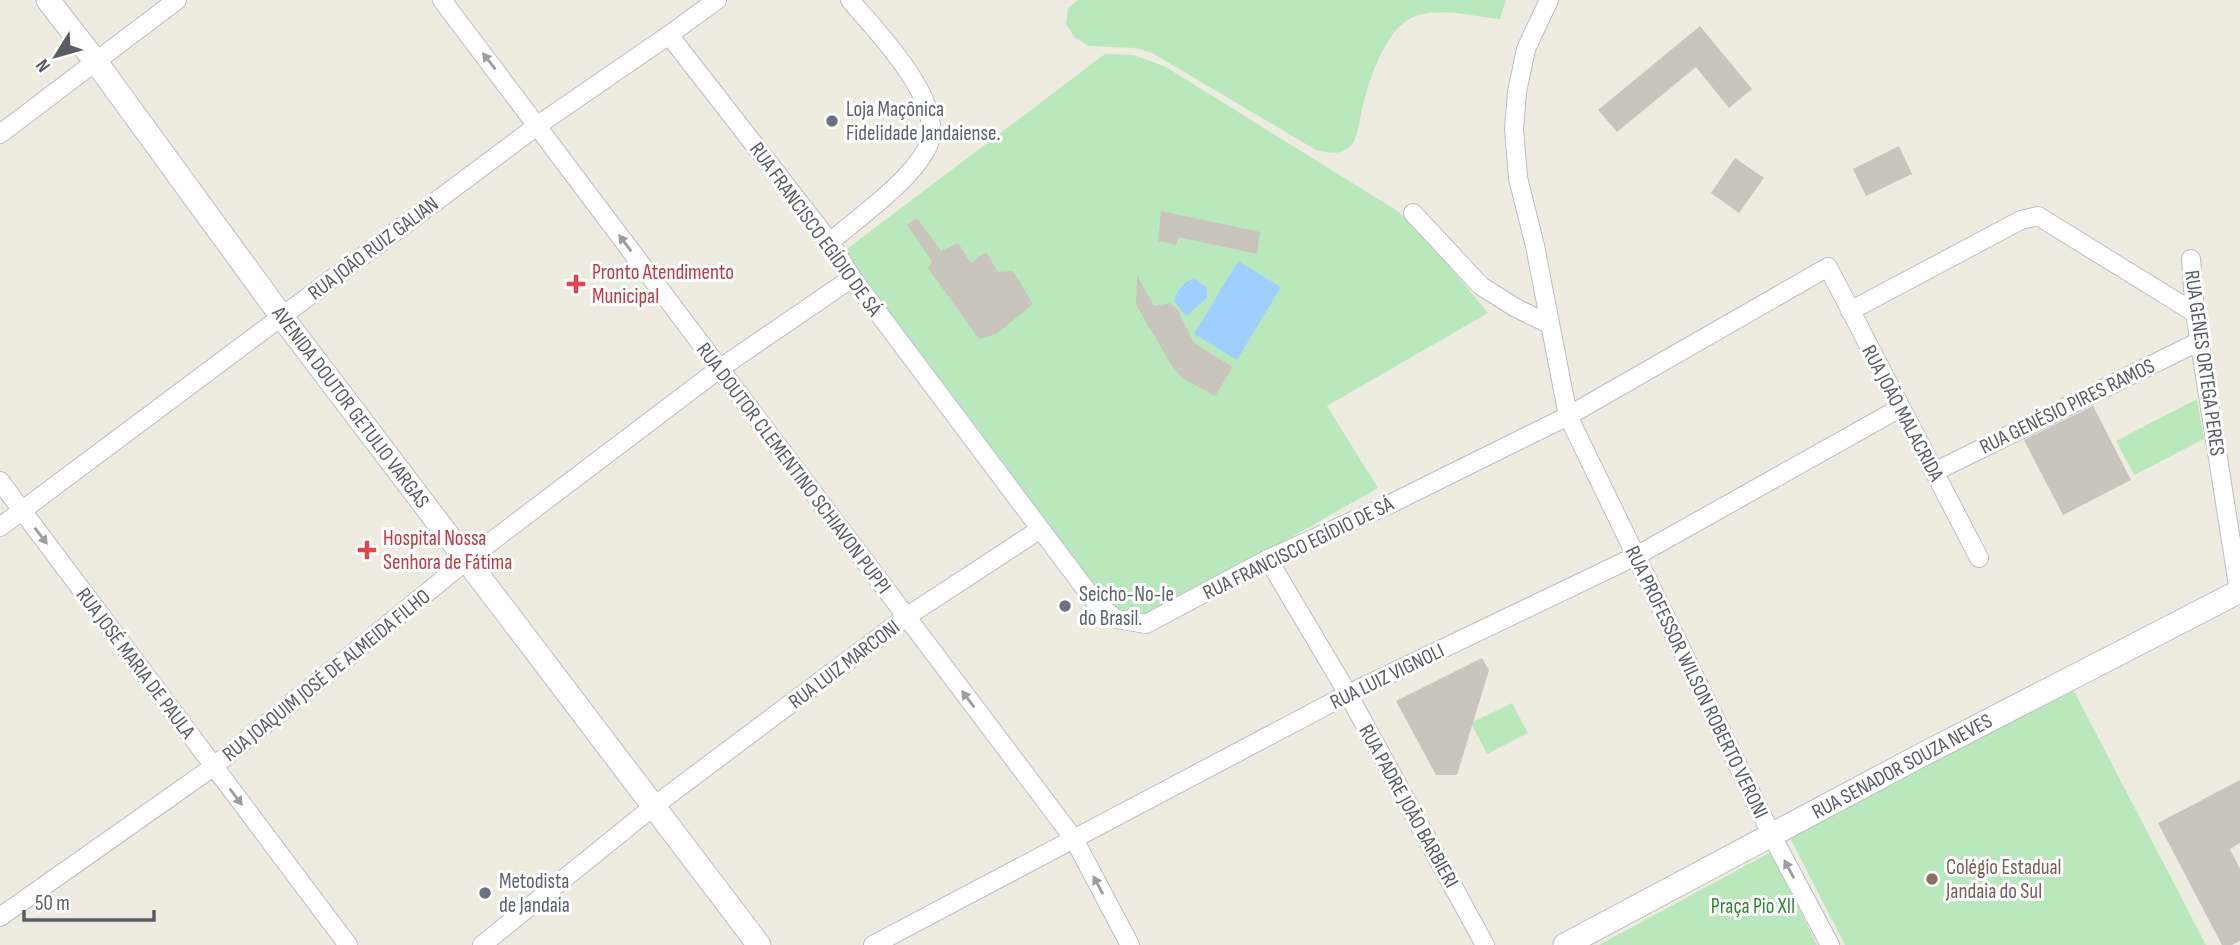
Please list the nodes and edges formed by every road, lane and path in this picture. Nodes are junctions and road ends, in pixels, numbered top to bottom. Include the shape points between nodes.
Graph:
1 (48, 0) edge
2 (177, 0) edge
3 (442, 0) edge
4 (717, 0) edge
5 (850, 0) edge
6 (1549, 0) edge
7 (669, 36) junction
8 (96, 62) junction
9 (538, 125) junction
10 (0, 134) edge
11 (1413, 213) dead end
12 (830, 242) junction
13 (2191, 259) dead end
14 (1828, 267) joint
15 (852, 278) junction
16 (1850, 311) junction
17 (2195, 313) junction
18 (282, 317) junction
19 (1549, 324) junction
20 (2200, 341) junction
21 (719, 369) junction
22 (1900, 408) junction
23 (1568, 416) junction
24 (1934, 471) junction
25 (0, 481) edge
26 (22, 510) junction
27 (0, 527) edge
28 (1039, 530) junction
29 (1636, 556) junction
30 (1979, 558) dead end
31 (1269, 559) junction
32 (467, 560) junction
33 (2239, 591) edge
34 (906, 617) junction
35 (1348, 694) junction
36 (213, 767) junction
37 (654, 806) junction
38 (1772, 836) junction
39 (1074, 839) junction
40 (0, 917) edge
41 (348, 945) edge
42 (482, 945) edge
43 (760, 945) edge
44 (873, 945) edge
45 (1130, 945) edge
46 (1485, 945) edge
47 (1565, 945) edge
48 (1830, 945) edge

1 - 8 street, AVENIDA DOUTOR GETULIO VARGAS
2 - 8 street
9 -> 3 street, RUA DOUTOR CLEMENTINO SCHIAVON PUPPI
4 - 7 street, RUA JOÃO RUIZ GALIAN
5 - 12 street via 901,61 932,120 928,147 912,170
6 - 19 street, RUA PROFESSOR WILSON ROBERTO VERONI via 1526,49 1514,129 1518,178
7 - 9 street, RUA JOÃO RUIZ GALIAN
7 - 12 street, RUA FRANCISCO EGÍDIO DE SÁ
8 - 10 street
8 - 18 street, AVENIDA DOUTOR GETULIO VARGAS
9 - 18 street, RUA JOÃO RUIZ GALIAN
21 -> 9 street, RUA DOUTOR CLEMENTINO SCHIAVON PUPPI
11 - 19 street via 1481,286
12 - 15 street, RUA FRANCISCO EGÍDIO DE SÁ
13 - 17 street, RUA GENES ORTEGA PERES
14 - 16 street, RUA JOÃO MALACRIDA
14 - 23 street, RUA FRANCISCO EGÍDIO DE SÁ
15 - 21 street, RUA JOAQUIM JOSÉ DE ALMEIDA FILHO
15 - 28 street, RUA FRANCISCO EGÍDIO DE SÁ
16 - 17 street via 2021,220 2038,216
16 - 22 street, RUA JOÃO MALACRIDA
17 - 20 street, RUA GENES ORTEGA PERES
18 - 26 street, RUA JOÃO RUIZ GALIAN
18 - 32 street, AVENIDA DOUTOR GETULIO VARGAS
19 - 23 street, RUA PROFESSOR WILSON ROBERTO VERONI
20 - 24 street, RUA GENÉSIO PIRES RAMOS
20 - 33 street, RUA GENES ORTEGA PERES
21 - 32 street, RUA JOAQUIM JOSÉ DE ALMEIDA FILHO
21 - 34 street, RUA DOUTOR CLEMENTINO SCHIAVON PUPPI
22 - 24 street, RUA JOÃO MALACRIDA
22 - 29 street, RUA LUIZ VIGNOLI
23 - 29 street, RUA PROFESSOR WILSON ROBERTO VERONI
23 - 31 street, RUA FRANCISCO EGÍDIO DE SÁ
24 - 30 street, RUA JOÃO MALACRIDA
25 - 26 street, RUA JOSÉ MARIA DE PAULA
26 - 27 street, RUA JOÃO RUIZ GALIAN
26 -> 36 street, RUA JOSÉ MARIA DE PAULA
28 - 31 street, RUA FRANCISCO EGÍDIO DE SÁ via 1096,603 1116,620 1146,624
28 - 34 street, RUA LUIZ MARCONI
29 - 35 street, RUA LUIZ VIGNOLI
29 - 38 street, RUA PROFESSOR WILSON ROBERTO VERONI
31 - 35 street, RUA PADRE JOÃO BARBIERI
32 - 36 street, RUA JOAQUIM JOSÉ DE ALMEIDA FILHO
32 - 37 street, AVENIDA DOUTOR GETULIO VARGAS
33 - 38 street, RUA SENADOR SOUZA NEVES
34 - 37 street, RUA LUIZ MARCONI
39 -> 34 street, RUA DOUTOR CLEMENTINO SCHIAVON PUPPI
35 - 39 street, RUA LUIZ VIGNOLI
35 - 46 street, RUA PADRE JOÃO BARBIERI
36 - 40 street, RUA JOAQUIM JOSÉ DE ALMEIDA FILHO
36 -> 41 street, RUA JOSÉ MARIA DE PAULA
37 - 42 street, RUA LUIZ MARCONI
37 - 43 street, AVENIDA DOUTOR GETULIO VARGAS
38 - 47 street, RUA SENADOR SOUZA NEVES
48 -> 38 street, RUA PROFESSOR WILSON ROBERTO VERONI
39 - 44 street, RUA LUIZ VIGNOLI
45 -> 39 street, RUA DOUTOR CLEMENTINO SCHIAVON PUPPI

